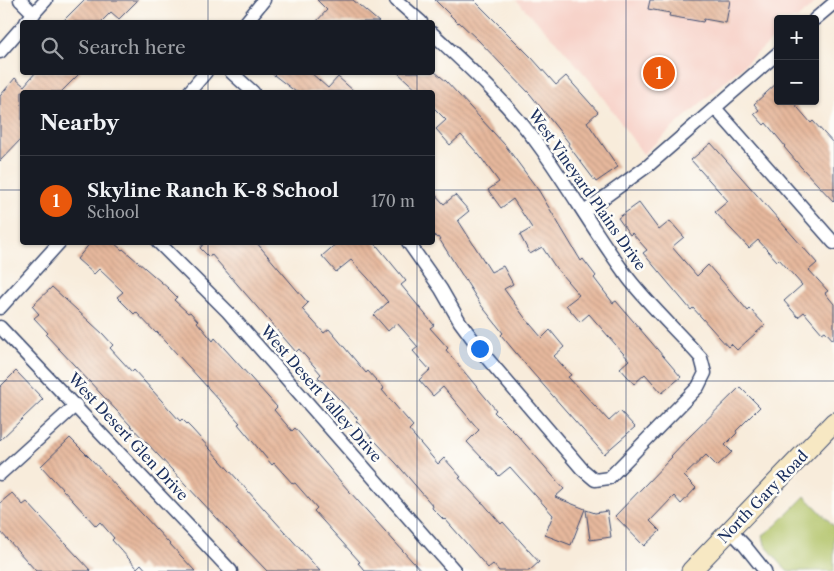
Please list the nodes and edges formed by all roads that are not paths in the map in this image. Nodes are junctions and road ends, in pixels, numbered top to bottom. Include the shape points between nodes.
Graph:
1 (20, 0) edge
2 (46, 0) edge
3 (264, 0) edge
4 (396, 0) edge
5 (834, 3) edge
6 (819, 16) edge
7 (30, 18) edge
8 (248, 20) edge
9 (418, 20) edge
10 (20, 29) edge
11 (435, 37) edge
12 (0, 52) edge
13 (774, 57) edge
14 (203, 75) edge
15 (234, 75) edge
16 (191, 90) edge
17 (252, 90) edge
18 (716, 108) junction
19 (584, 212) junction
20 (834, 244) edge
21 (57, 245) edge
22 (161, 245) edge
23 (410, 245) edge
24 (0, 308) edge
25 (0, 326) edge
26 (76, 405) junction
27 (834, 422) edge
28 (0, 474) edge
29 (730, 530) junction
30 (231, 571) edge
31 (455, 571) edge
32 (691, 571) edge
33 (765, 571) edge

1 - 7 street
2 - 7 street
3 - 8 street
4 - 9 street
5 - 6 street
10 - 12 street
11 - 19 street, West Vineyard Plains Drive via 511,110
13 - 18 street
14 - 16 street
15 - 17 street
18 - 19 street via 649,164
18 - 20 street
19 - 23 street, West Vineyard Plains Drive via 631,281 701,358 705,373 698,388 609,478 595,480 582,469 486,357
21 - 24 street
22 - 31 street, West Desert Valley Drive via 228,312
25 - 26 street, West Desert Glen Drive
26 - 28 street
26 - 30 street, West Desert Glen Drive
27 - 29 main road, North Gary Road
29 - 32 main road, North Gary Road
29 - 33 street

